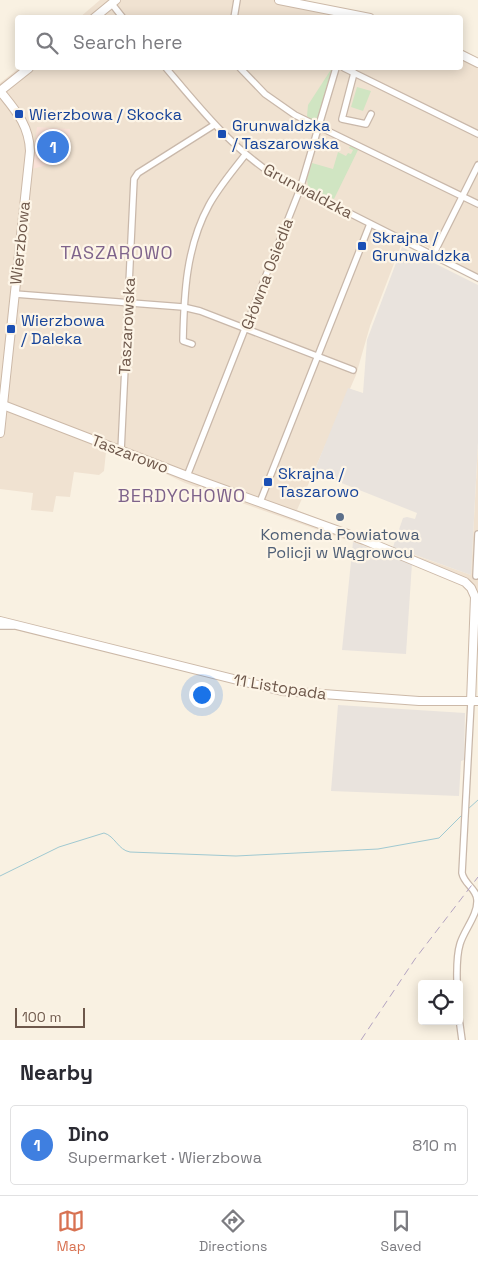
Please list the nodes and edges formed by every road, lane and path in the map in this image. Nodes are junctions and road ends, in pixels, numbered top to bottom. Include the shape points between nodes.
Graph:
1 (237, 0) edge
2 (279, 0) edge
3 (114, 2) edge
4 (98, 15) edge
5 (121, 15) edge
6 (234, 15) edge
7 (346, 15) edge
8 (463, 56) edge
9 (478, 63) edge
10 (26, 70) edge
11 (168, 70) edge
12 (242, 70) edge
13 (335, 70) edge
14 (349, 70) edge
15 (354, 72) junction
16 (0, 91) edge
17 (371, 114) dead end
18 (214, 125) junction
19 (318, 127) junction
20 (478, 134) edge
21 (245, 155) junction
22 (478, 165) edge
23 (300, 189) junction
24 (462, 196) junction
25 (478, 204) edge
26 (370, 224) junction
27 (433, 255) junction
28 (478, 278) edge
29 (15, 294) junction
30 (128, 302) junction
31 (184, 307) junction
32 (246, 328) junction
33 (192, 344) dead end
34 (318, 357) junction
35 (353, 370) dead end
36 (3, 405) junction
37 (0, 432) edge
38 (121, 450) junction
39 (187, 476) junction
40 (260, 502) junction
41 (478, 534) edge
42 (477, 575) edge
43 (467, 584) junction
44 (0, 621) edge
45 (17, 625) junction
46 (0, 626) edge
47 (474, 701) edge
48 (457, 980) edge
49 (460, 1025) edge
50 (462, 1040) edge

1 - 6 street
2 - 7 street
3 - 4 street
3 - 5 street
8 - 9 street
10 - 16 street
11 - 18 street, Grunwaldzka
12 - 19 street via 273,101
13 - 19 street, Główna Osiedla
14 - 15 street
15 - 17 street via 342,119 366,124
15 - 20 street
16 - 29 street, Wierzbowa via 24,122 29,140
18 - 21 street, Grunwaldzka
18 - 30 street, Taszarowska via 135,175
19 - 23 street, Główna Osiedla
19 - 24 street
21 - 23 street, Grunwaldzka
21 - 31 street via 219,189 198,229 188,265
22 - 24 street
23 - 26 street, Grunwaldzka
23 - 32 street, Główna Osiedla
24 - 25 street
24 - 27 street
26 - 27 street, Grunwaldzka
26 - 34 street
27 - 28 street, Grunwaldzka
29 - 30 street
29 - 36 street, Wierzbowa
30 - 31 street
30 - 38 street, Taszarowska
31 - 32 street
31 - 33 street via 183,340
32 - 34 street
32 - 39 street, Główna Osiedla
34 - 35 street
34 - 40 street
36 - 37 street, Wierzbowa
36 - 38 street, Taszarowo
38 - 39 street, Taszarowo
39 - 40 street, Taszarowo
40 - 43 street, Taszarowo via 364,540
41 - 42 street
42 - 43 street
43 - 47 street via 474,593 475,604
44 - 45 street, 11 Listopada
45 - 46 street
45 - 47 street, 11 Listopada via 282,691 360,698
47 - 48 street via 462,873 477,900 460,944
49 - 50 street

